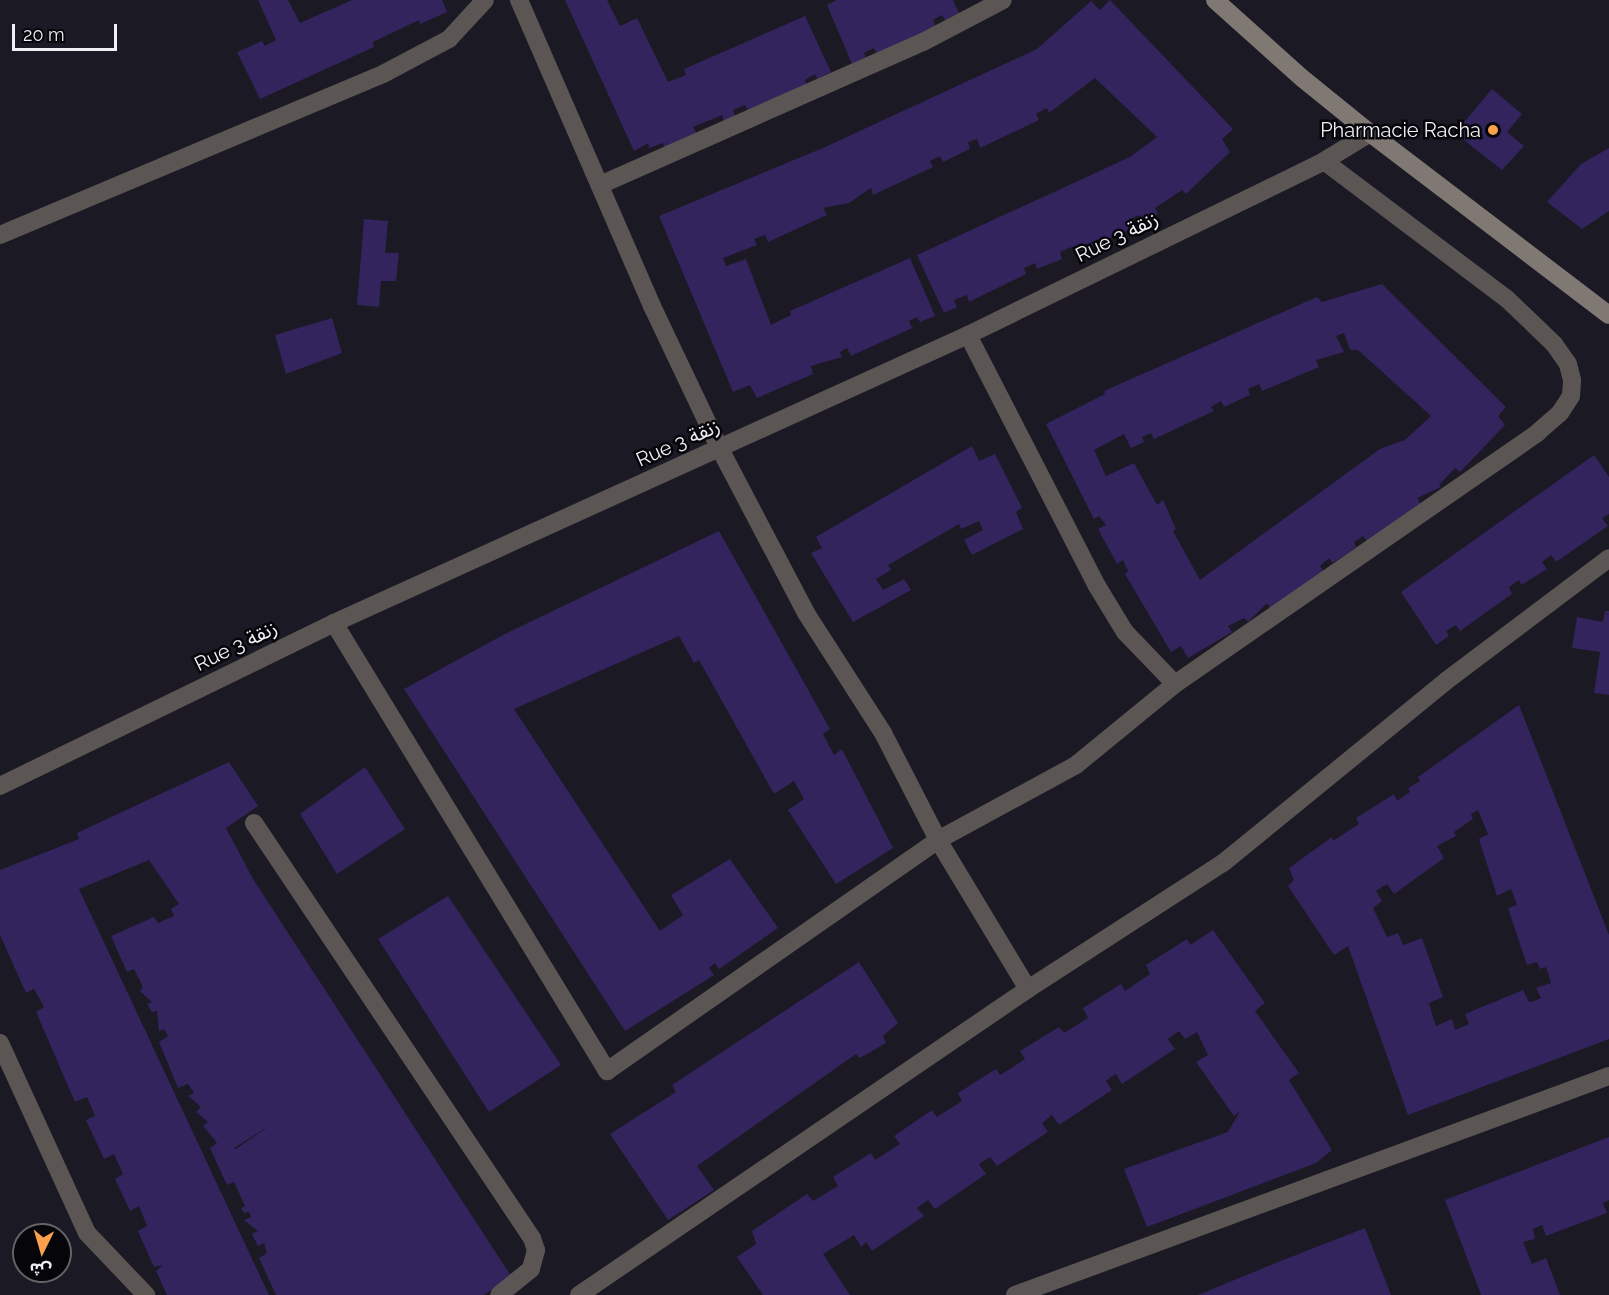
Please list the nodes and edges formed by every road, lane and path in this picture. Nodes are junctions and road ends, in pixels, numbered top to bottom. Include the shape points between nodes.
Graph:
1 (485, 0) edge
2 (519, 0) edge
3 (1003, 0) edge
4 (1215, 0) edge
5 (1370, 133) junction
6 (1324, 161) junction
7 (600, 185) junction
8 (0, 235) edge
9 (1609, 315) edge
10 (968, 336) junction
11 (720, 449) junction
12 (1609, 558) edge
13 (334, 623) junction
14 (1175, 684) junction
15 (0, 786) edge
16 (255, 823) dead end
17 (938, 840) junction
18 (1028, 989) junction
19 (0, 1043) edge
20 (1609, 1076) edge
21 (146, 1295) edge
22 (500, 1295) edge
23 (579, 1295) edge
24 (1015, 1295) edge

1 - 8 street via 449,39 383,74
2 - 7 street
3 - 7 street via 923,42
4 - 5 street
5 - 6 street, Rue 3 زنقة
5 - 9 street
6 - 10 street, Rue 3 زنقة
6 - 14 street via 1523,314 1568,364 1570,396 1560,413 1537,433
7 - 11 street via 684,378
10 - 11 street, Rue 3 زنقة
10 - 14 street via 1097,586 1125,632
11 - 13 street, Rue 3 زنقة
11 - 17 street via 806,614 883,734
12 - 18 street via 1446,681 1223,863
13 - 15 street, Rue 3 زنقة
13 - 17 street via 607,1071
14 - 17 street via 1076,765
16 - 22 street via 532,1238 536,1250 531,1269
17 - 18 street
18 - 23 street
19 - 21 street via 87,1233
20 - 24 street

